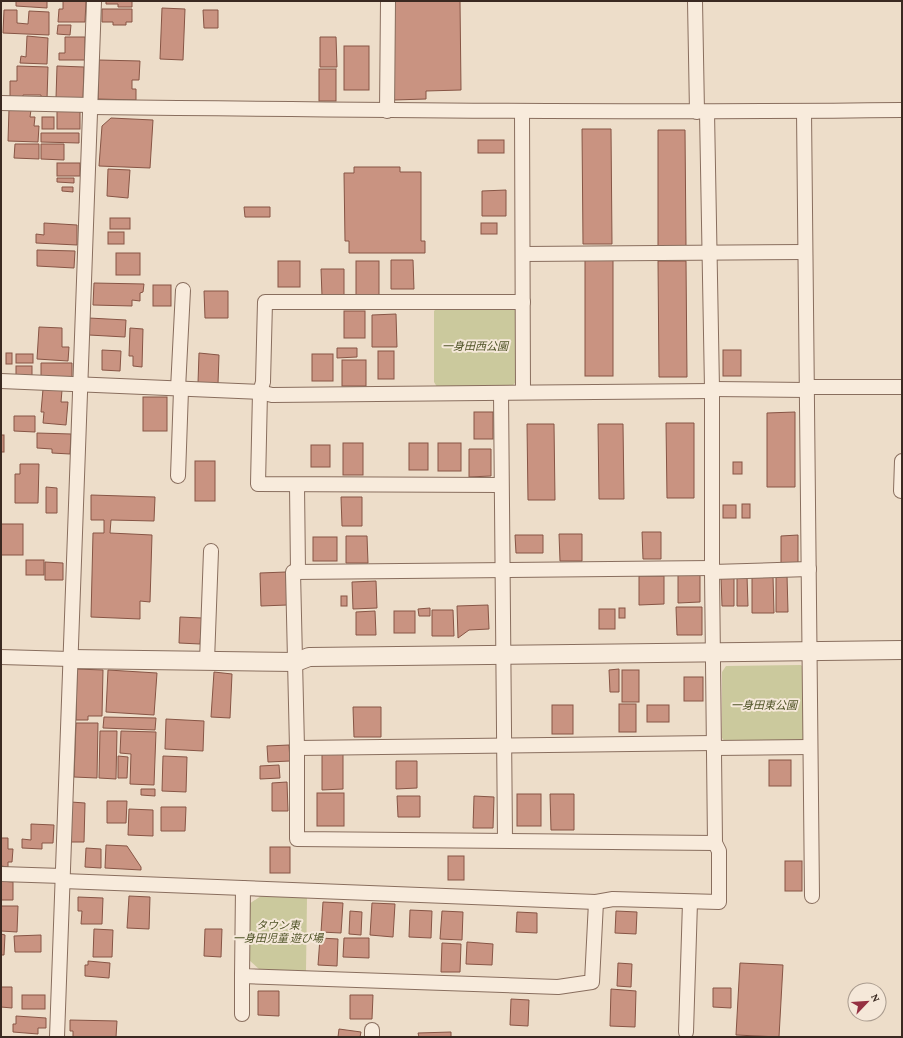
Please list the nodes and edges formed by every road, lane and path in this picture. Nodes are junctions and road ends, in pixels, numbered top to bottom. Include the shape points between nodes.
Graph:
1 (94, 1) edge
2 (388, 1) edge
3 (695, 1) edge
4 (1, 103) edge
5 (90, 106) junction
6 (902, 110) edge
7 (387, 111) junction
8 (522, 111) junction
9 (804, 111) junction
10 (702, 112) junction
11 (709, 252) junction
12 (805, 252) junction
13 (523, 254) junction
14 (183, 290) dead end
15 (523, 302) junction
16 (1, 382) edge
17 (79, 384) junction
18 (902, 387) edge
19 (807, 389) junction
20 (180, 390) junction
21 (712, 390) junction
22 (260, 392) junction
23 (523, 392) junction
24 (501, 394) junction
25 (902, 461) edge
26 (178, 476) dead end
27 (297, 485) junction
28 (501, 485) junction
29 (901, 491) dead end
30 (212, 551) dead end
31 (809, 569) junction
32 (502, 570) junction
33 (712, 570) junction
34 (298, 572) junction
35 (902, 650) edge
36 (810, 651) junction
37 (713, 652) junction
38 (503, 655) junction
39 (1, 657) edge
40 (70, 659) junction
41 (206, 661) junction
42 (296, 662) junction
43 (504, 745) junction
44 (714, 746) junction
45 (810, 747) junction
46 (297, 748) junction
47 (505, 840) junction
48 (715, 843) junction
49 (1, 874) edge
50 (63, 879) junction
51 (243, 888) junction
52 (812, 896) dead end
53 (596, 902) junction
54 (690, 902) junction
55 (242, 976) junction
56 (242, 1014) dead end
57 (686, 1032) dead end
58 (57, 1037) edge

1 - 5 street
2 - 7 street
3 - 10 street
4 - 5 street
5 - 7 street
5 - 17 street
6 - 9 street
7 - 8 street
8 - 10 street
8 - 13 street
9 - 10 street
9 - 12 street
10 - 11 street
11 - 12 street
11 - 13 street
11 - 21 street
12 - 19 street
13 - 15 street
14 - 20 street
15 - 22 street via 265,302 263,382
15 - 23 street
16 - 17 street
17 - 20 street
17 - 40 street
18 - 19 street
19 - 21 street
19 - 31 street
20 - 22 street
20 - 26 street
21 - 23 street
21 - 33 street
22 - 24 street via 272,395
22 - 27 street via 258,484
23 - 24 street
24 - 28 street
25 - 29 street
27 - 28 street
27 - 34 street
28 - 32 street
30 - 41 street
31 - 33 street
31 - 36 street
32 - 33 street
32 - 34 street
32 - 38 street
33 - 37 street
34 - 42 street via 293,572
35 - 36 street
36 - 37 street
36 - 45 street
37 - 38 street
37 - 44 street
38 - 42 street via 309,657
38 - 43 street
39 - 40 street
40 - 41 street
40 - 50 street
41 - 42 street
42 - 46 street
43 - 44 street
43 - 46 street
43 - 47 street
44 - 45 street
44 - 48 street
45 - 52 street
46 - 47 street via 297,839
47 - 48 street
48 - 54 street via 719,852 719,902
49 - 50 street
50 - 51 street
50 - 58 street
51 - 53 street
51 - 55 street
53 - 54 street via 613,899
53 - 55 street via 592,982 558,987
54 - 57 street
55 - 56 street

